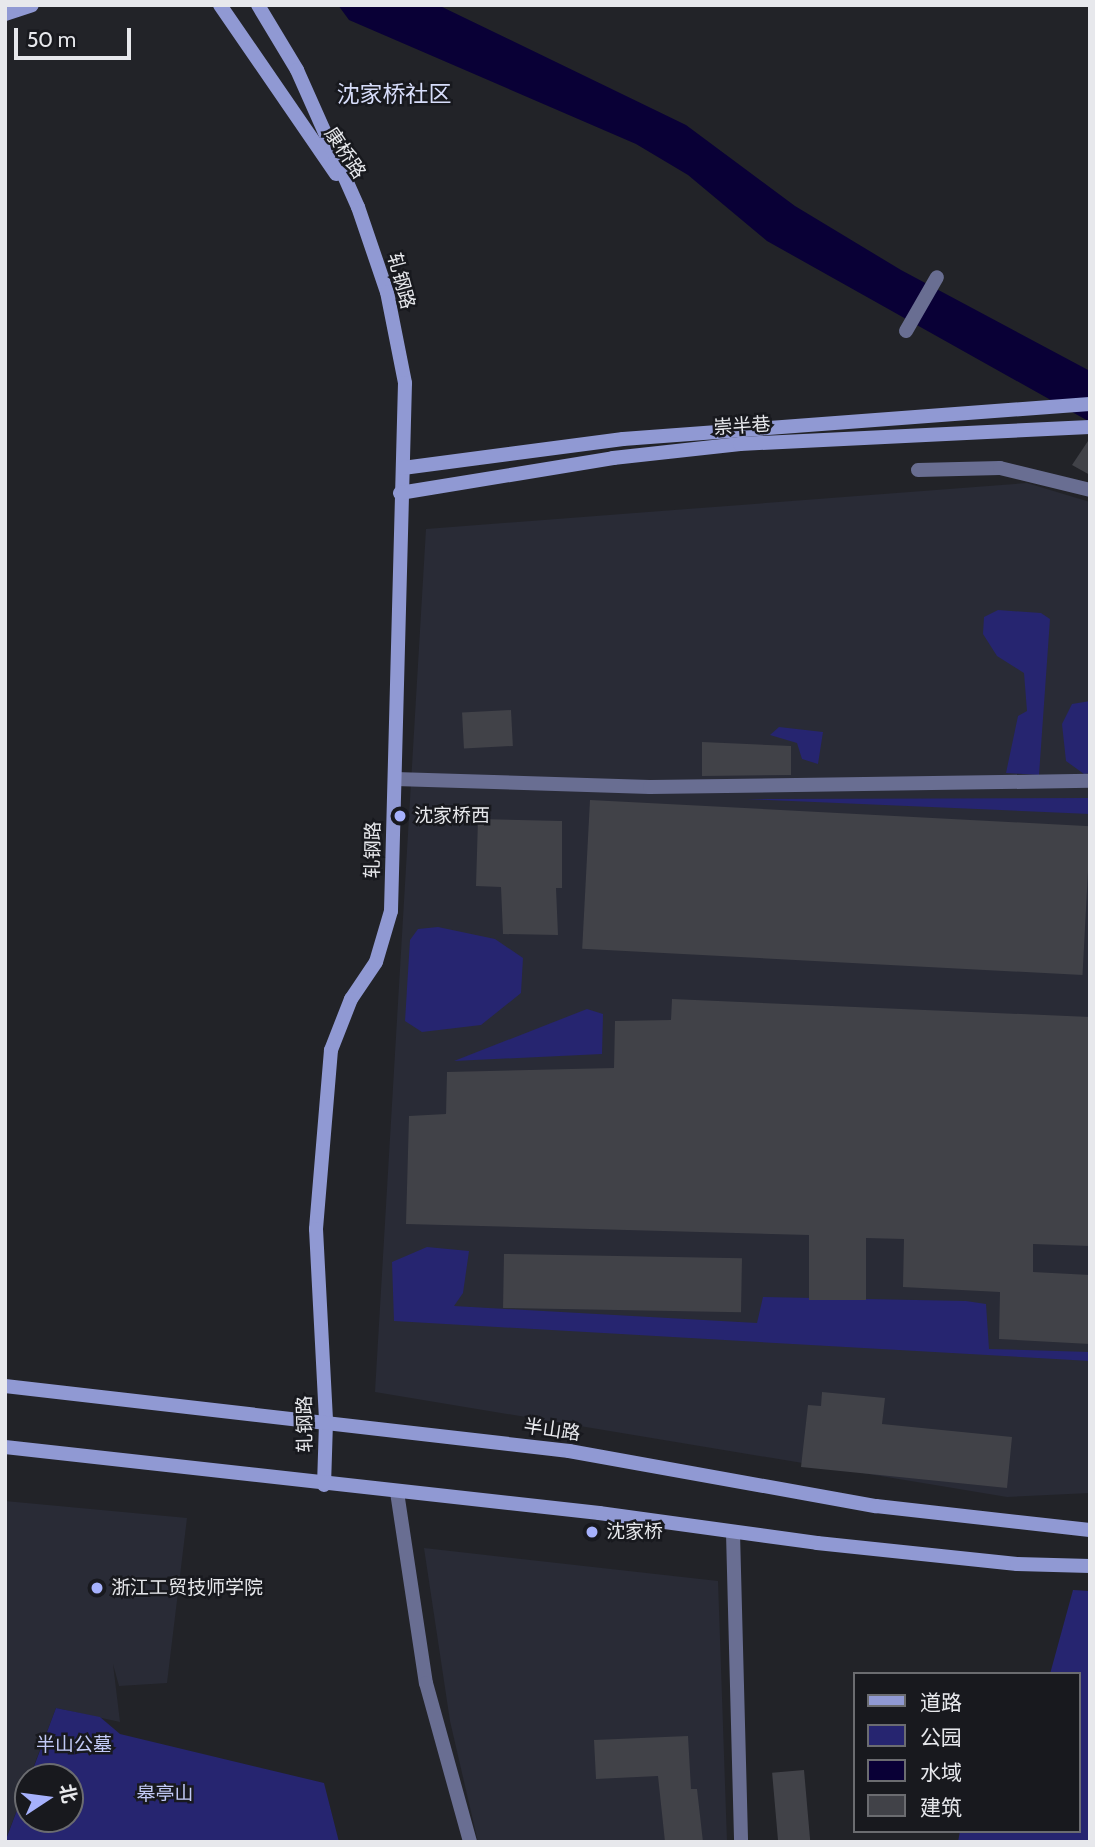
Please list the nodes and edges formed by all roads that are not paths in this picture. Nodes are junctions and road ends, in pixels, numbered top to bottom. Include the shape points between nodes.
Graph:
1 (32, 5) edge
2 (220, 5) edge
3 (258, 5) edge
4 (5, 14) edge
5 (358, 207) junction
6 (937, 277) dead end
7 (906, 331) dead end
8 (1090, 404) edge
9 (1090, 428) edge
10 (403, 468) junction
11 (918, 470) dead end
12 (1090, 490) edge
13 (400, 493) junction
14 (396, 779) junction
15 (1090, 781) edge
16 (5, 1386) edge
17 (326, 1422) junction
18 (5, 1447) edge
19 (324, 1485) junction
20 (397, 1492) junction
21 (1090, 1530) edge
22 (733, 1533) junction
23 (1090, 1566) edge
24 (470, 1842) edge
25 (741, 1842) edge

1 - 4 street
2 - 5 street, 康桥路
3 - 5 street, 康桥路 via 297,70
5 - 10 street, 轧钢路 via 387,292 405,383
6 - 7 street
8 - 10 street, 崇半巷 via 623,439
9 - 13 street, 崇半巷 via 706,448 590,461
10 - 13 street, 轧钢路
11 - 12 street via 1000,468
13 - 14 street, 轧钢路
14 - 15 street via 636,787
14 - 17 street, 轧钢路 via 391,911 376,962 351,999 331,1050 316,1229
16 - 17 street, 半山路
17 - 19 street, 轧钢路
17 - 21 street, 半山路 via 569,1451 876,1506
18 - 19 street
19 - 20 street
20 - 22 street via 599,1513
20 - 24 street via 426,1683
22 - 23 street via 1017,1564
22 - 25 street

